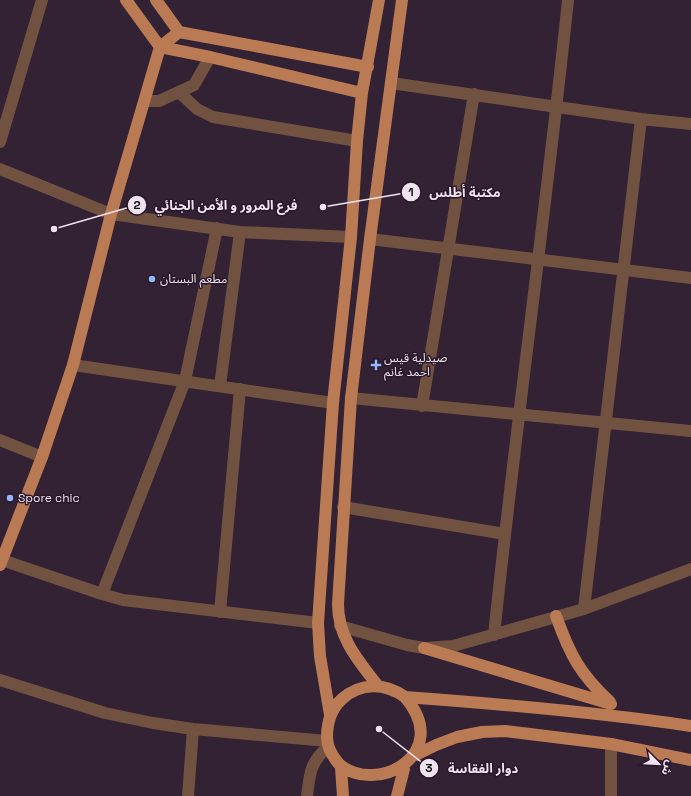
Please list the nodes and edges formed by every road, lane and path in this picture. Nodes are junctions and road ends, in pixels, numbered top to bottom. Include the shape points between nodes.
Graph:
1 (42, 0) edge
2 (126, 0) edge
3 (156, 0) edge
4 (379, 0) edge
5 (402, 0) edge
6 (568, 0) edge
7 (179, 32) junction
8 (160, 47) junction
9 (210, 57) junction
10 (368, 67) junction
11 (391, 82) junction
12 (180, 93) junction
13 (362, 93) junction
14 (474, 94) junction
15 (145, 101) junction
16 (557, 106) junction
17 (641, 119) junction
18 (691, 124) edge
19 (357, 141) junction
20 (0, 142) edge
21 (0, 169) edge
22 (111, 214) junction
23 (216, 228) junction
24 (240, 232) junction
25 (351, 237) junction
26 (370, 239) junction
27 (448, 249) junction
28 (538, 260) junction
29 (623, 270) junction
30 (691, 278) edge
31 (73, 364) junction
32 (185, 381) junction
33 (220, 386) junction
34 (240, 389) junction
35 (351, 398) junction
36 (333, 403) junction
37 (422, 406) junction
38 (520, 415) junction
39 (606, 423) junction
40 (691, 431) edge
41 (0, 440) edge
42 (42, 456) junction
43 (343, 507) junction
44 (505, 534) junction
45 (1, 562) edge
46 (691, 569) edge
47 (102, 594) junction
48 (584, 609) junction
49 (220, 612) junction
50 (556, 616) junction
51 (318, 623) junction
52 (340, 626) junction
53 (494, 635) junction
54 (424, 648) junction
55 (0, 680) edge
56 (378, 686) junction
57 (405, 697) junction
58 (612, 704) junction
59 (330, 715) junction
60 (633, 718) junction
61 (691, 726) edge
62 (193, 730) junction
63 (328, 744) junction
64 (611, 744) junction
65 (416, 755) junction
66 (691, 760) edge
67 (341, 768) junction
68 (404, 769) junction
69 (188, 796) edge
70 (307, 796) edge
71 (343, 796) edge
72 (397, 796) edge
73 (611, 796) edge

1 - 20 street
2 - 8 main road
3 - 7 main road
4 - 10 main road
5 - 11 main road
6 - 16 street
7 - 8 main road
7 - 10 main road
8 - 9 main road
8 - 15 main road
9 - 12 street via 194,85
9 - 13 main road
10 - 13 main road
11 - 14 street
11 - 26 main road
12 - 15 street via 159,101
12 - 19 street via 197,109 213,117
13 - 19 main road
14 - 16 street
14 - 27 street
15 - 22 main road
16 - 17 street
16 - 28 street
17 - 18 street
17 - 29 street
19 - 25 main road
21 - 22 street
22 - 23 street
22 - 31 main road
23 - 24 street
23 - 32 street
24 - 25 street
24 - 33 street
25 - 36 main road
26 - 27 street
26 - 35 main road
27 - 28 street
27 - 37 street
28 - 29 street
28 - 38 street
29 - 30 street
29 - 39 street
31 - 32 street
31 - 42 main road
32 - 33 street
32 - 47 street
33 - 34 street
34 - 36 street
34 - 49 street
35 - 37 street
35 - 43 main road
36 - 51 main road
37 - 38 street
38 - 39 street
38 - 44 street
39 - 40 street
39 - 48 street
41 - 42 street
42 - 45 main road
43 - 44 street
43 - 52 main road via 338,604
44 - 53 street
45 - 47 street
46 - 48 street
47 - 49 street via 123,600
48 - 50 street
49 - 51 street
50 - 53 street
50 - 58 main road via 566,644 578,666 593,687
51 - 59 main road via 320,656
52 - 54 street
52 - 56 main road via 351,650
53 - 54 street via 453,646
54 - 58 main road
55 - 62 street via 105,713
56 - 57 main road via 392,689
56 - 59 main road via 363,687 349,692
57 - 60 main road via 505,704
57 - 65 main road via 419,718 420,743
58 - 60 main road
59 - 63 main road via 327,728
60 - 61 main road
62 - 63 street
62 - 69 street
63 - 67 main road via 333,758
63 - 70 street via 314,761
64 - 65 main road via 505,731 482,732 457,737
64 - 66 main road
64 - 73 street
65 - 68 main road
67 - 68 main road via 353,776 366,780 393,777
67 - 71 main road
68 - 72 main road

